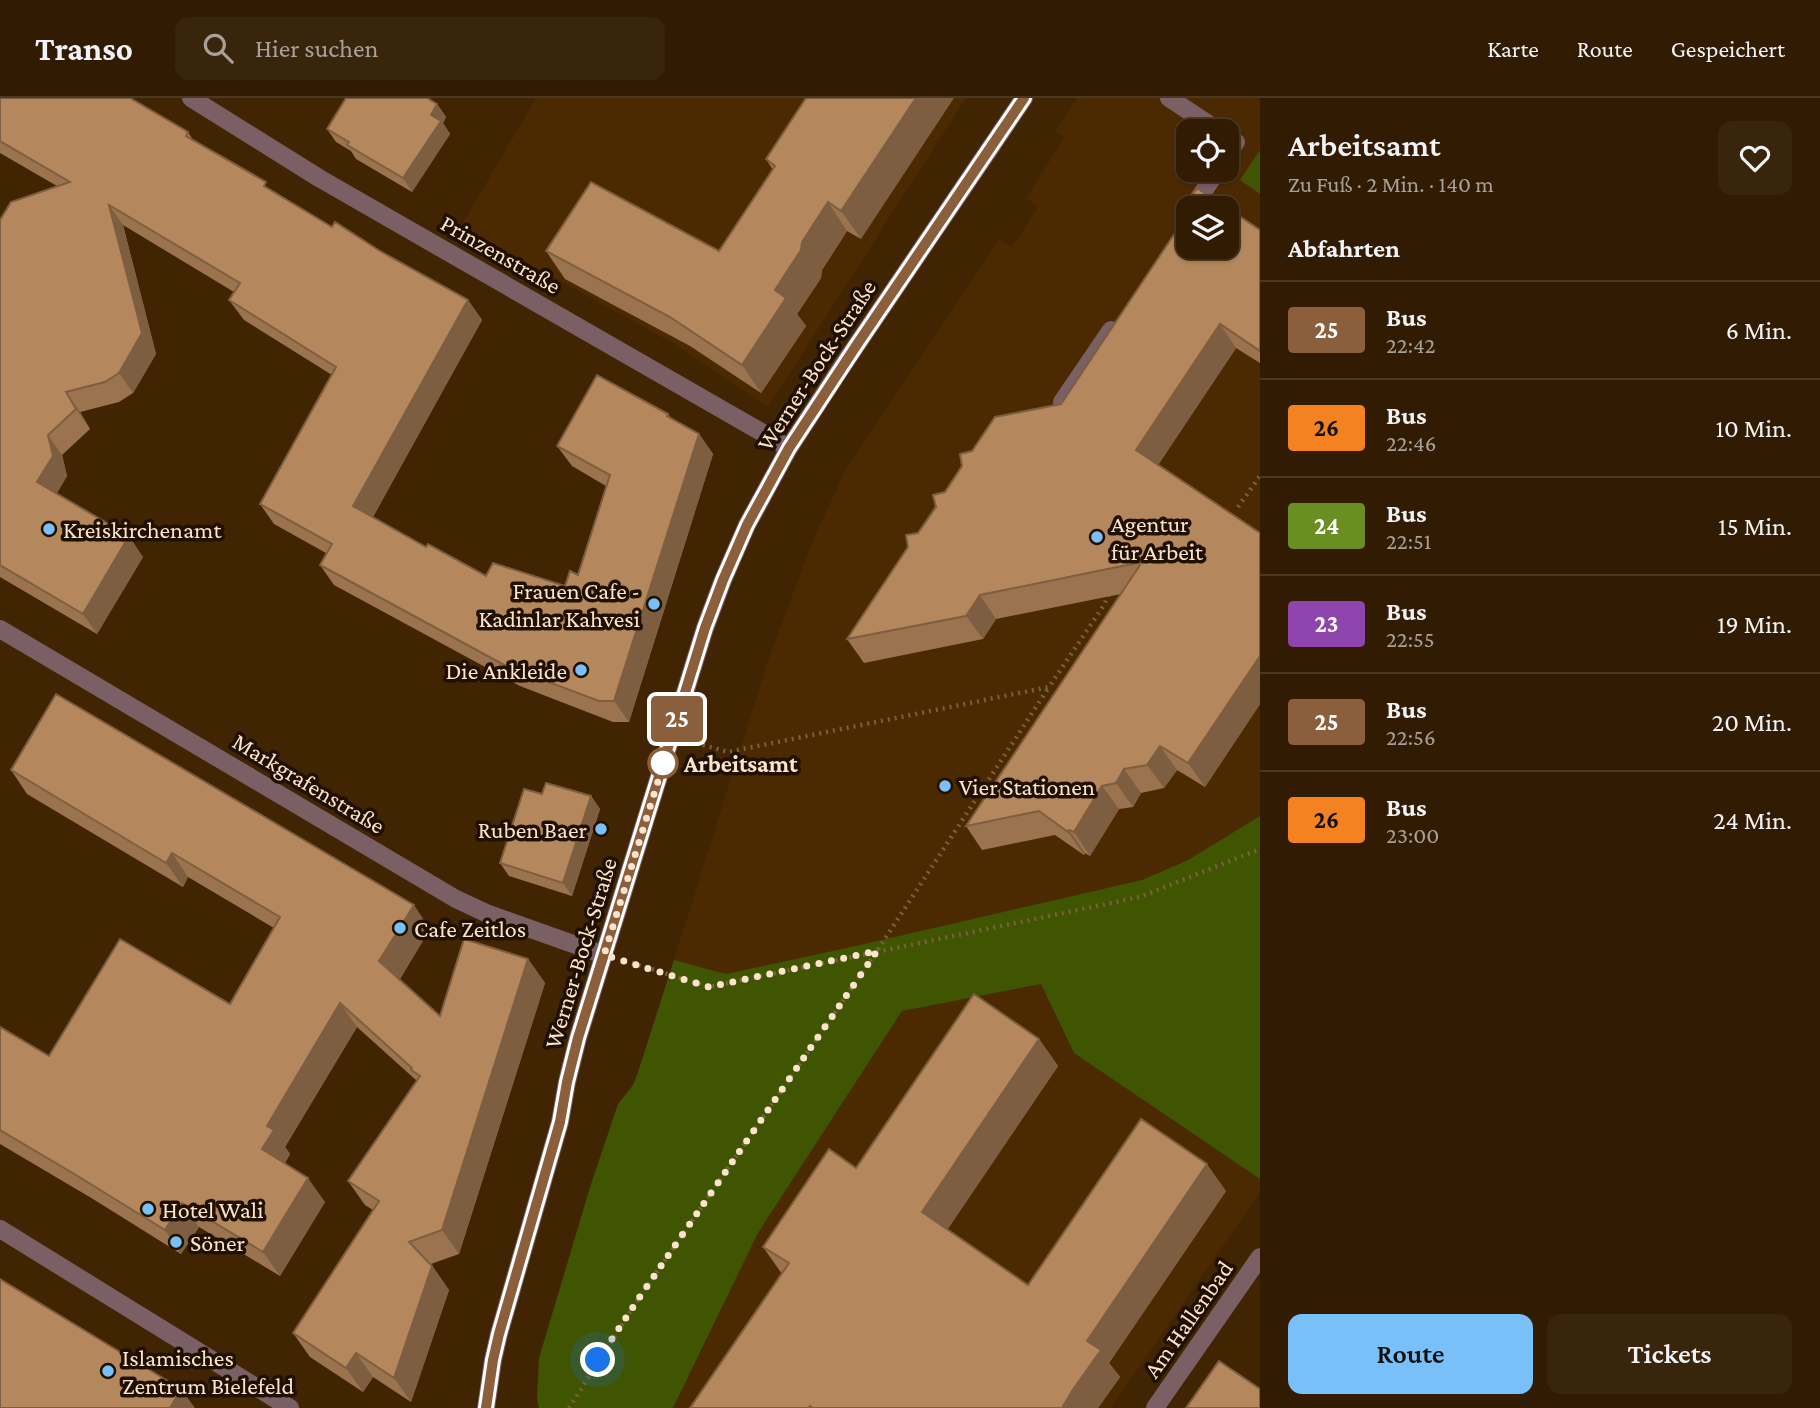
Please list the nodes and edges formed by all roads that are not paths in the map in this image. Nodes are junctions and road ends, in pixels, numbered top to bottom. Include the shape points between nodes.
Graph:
1 (191, 98) edge
2 (1024, 98) edge
3 (1169, 98) edge
4 (1201, 119) edge
5 (1122, 314) edge
6 (1062, 402) edge
7 (789, 448) junction
8 (0, 629) edge
9 (604, 955) junction
10 (0, 1229) edge
11 (1260, 1257) edge
12 (290, 1408) edge
13 (486, 1408) edge
14 (1155, 1408) edge

1 - 7 street, Prinzenstraße via 319,178
2 - 7 street, Werner-Bock-Straße
3 - 4 street
5 - 6 street
7 - 9 street, Werner-Bock-Straße via 747,525 705,628
8 - 9 street, Markgrafenstraße via 457,899
9 - 13 street, Werner-Bock-Straße via 499,1334
10 - 12 street
11 - 14 street, Am Hallenbad

